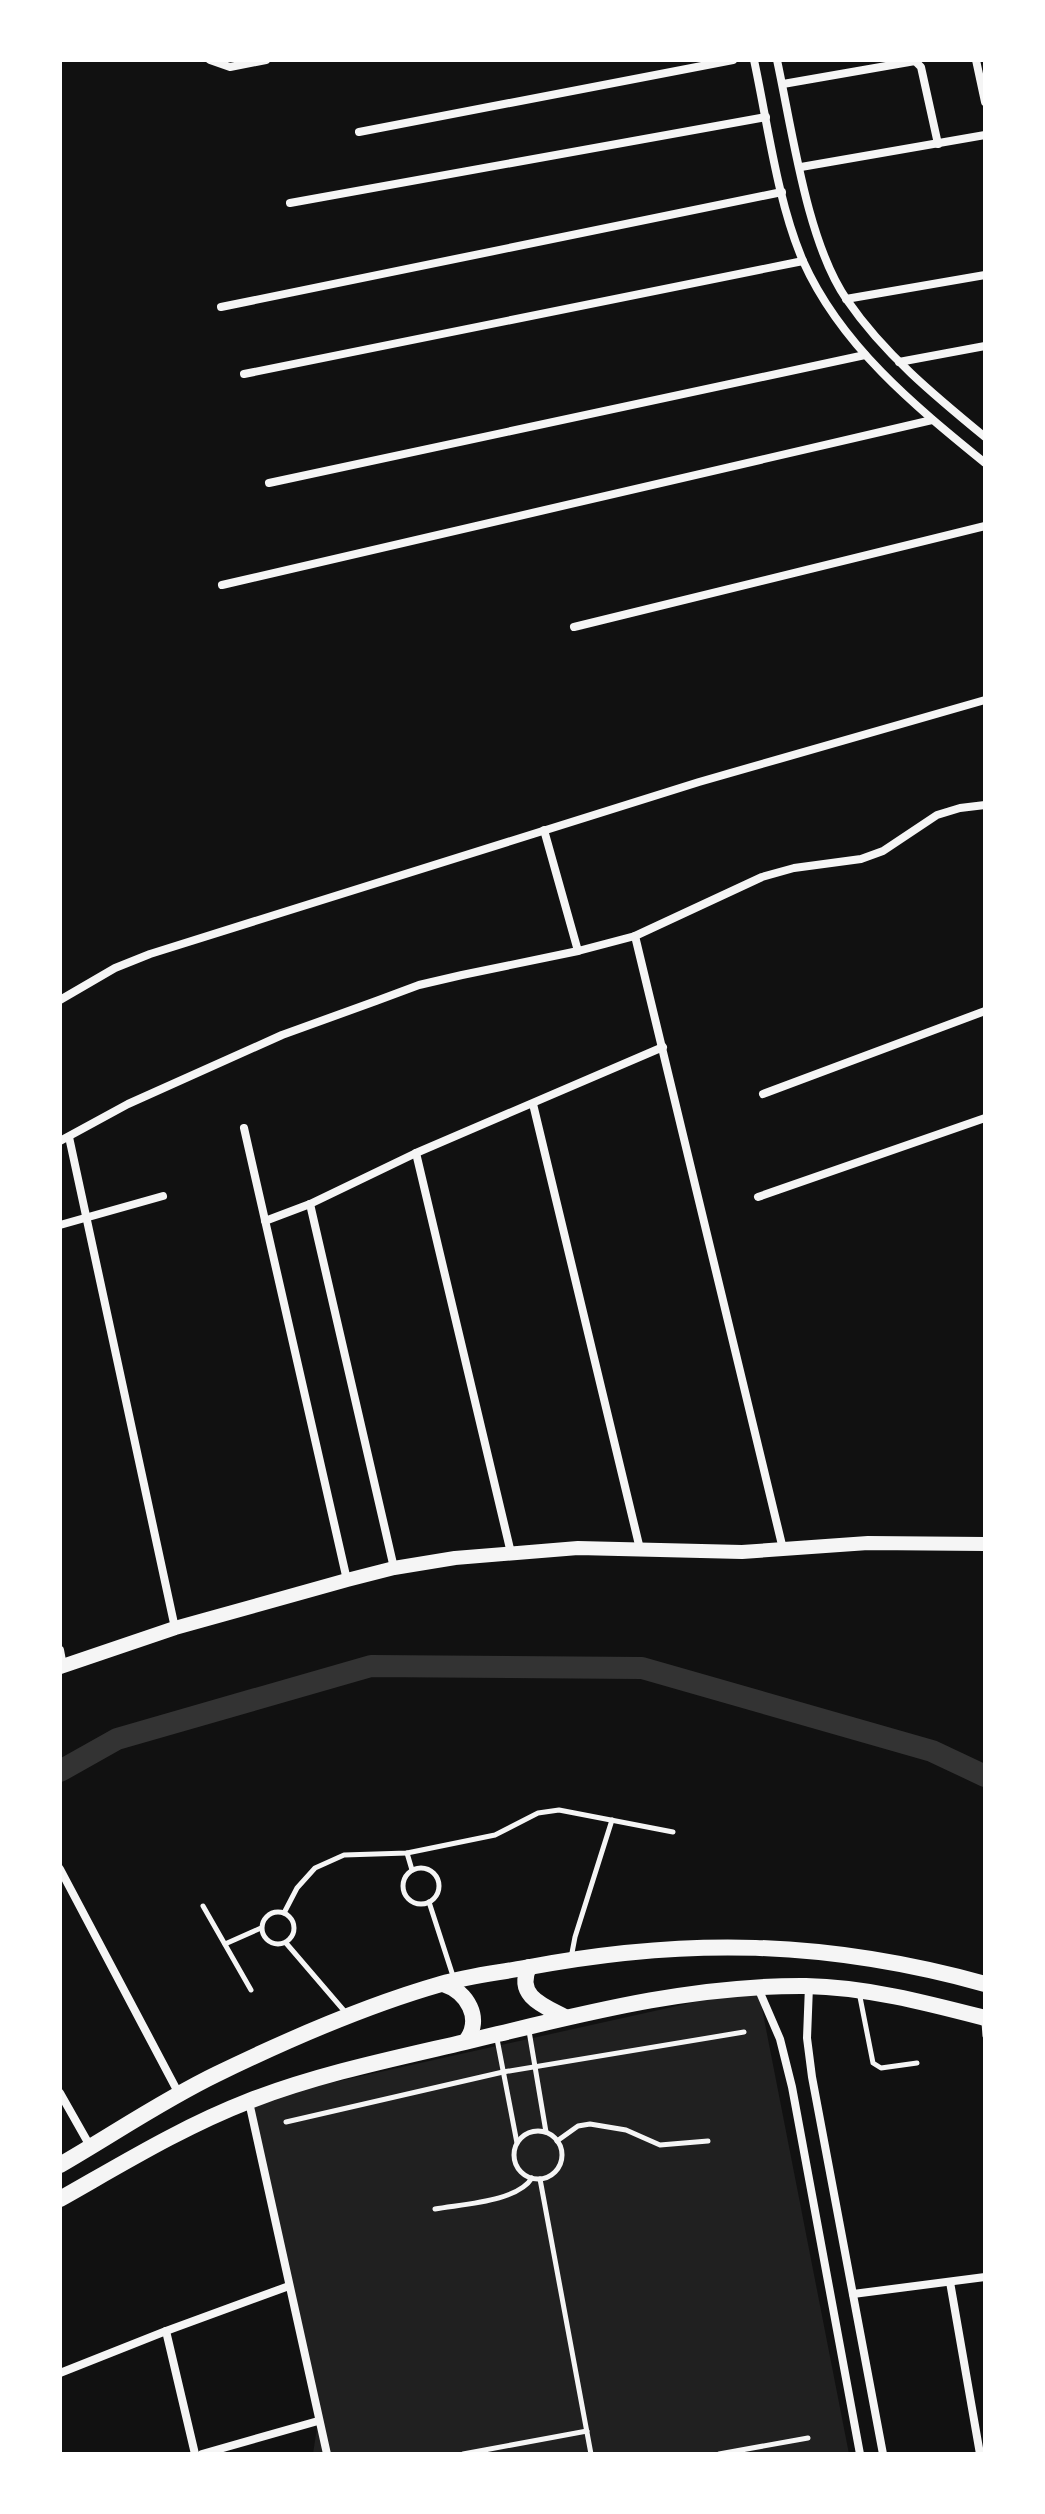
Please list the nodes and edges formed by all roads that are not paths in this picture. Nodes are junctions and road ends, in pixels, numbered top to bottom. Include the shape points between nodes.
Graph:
1 (210, 60) edge
2 (266, 60) edge
3 (733, 60) edge
4 (754, 60) edge
5 (777, 60) edge
6 (976, 60) edge
7 (783, 84) junction
8 (985, 102) edge
9 (766, 117) junction
10 (359, 132) dead end
11 (985, 135) edge
12 (938, 144) junction
13 (801, 167) junction
14 (782, 192) junction
15 (290, 203) dead end
16 (803, 261) junction
17 (985, 275) edge
18 (846, 299) junction
19 (221, 307) dead end
20 (985, 346) edge
21 (865, 355) junction
22 (899, 362) junction
23 (244, 374) dead end
24 (932, 420) junction
25 (985, 422) edge
26 (970, 425) junction
27 (985, 437) edge
28 (985, 463) edge
29 (269, 483) dead end
30 (985, 526) edge
31 (222, 585) dead end
32 (574, 627) dead end
33 (985, 700) edge
34 (985, 805) edge
35 (544, 830) junction
36 (635, 936) junction
37 (578, 951) junction
38 (60, 1000) edge
39 (985, 1011) edge
40 (663, 1047) junction
41 (763, 1094) dead end
42 (533, 1104) junction
43 (985, 1118) edge
44 (244, 1128) dead end
45 (65, 1139) edge
46 (416, 1153) junction
47 (163, 1196) dead end
48 (758, 1197) dead end
49 (310, 1204) junction
50 (86, 1217) junction
51 (265, 1221) junction
52 (60, 1225) edge
53 (985, 1544) edge
54 (640, 1549) junction
55 (783, 1549) junction
56 (511, 1553) junction
57 (394, 1568) junction
58 (347, 1580) junction
59 (175, 1628) junction
60 (60, 1650) edge
61 (62, 1667) edge
62 (612, 1820) junction
63 (673, 1832) dead end
64 (407, 1853) junction
65 (60, 1869) edge
66 (412, 1870) junction
67 (429, 1902) junction
68 (203, 1906) dead end
69 (284, 1913) junction
70 (261, 1928) junction
71 (286, 1943) junction
72 (225, 1944) junction
73 (571, 1959) junction
74 (529, 1967) junction
75 (448, 1982) junction
76 (985, 1984) edge
77 (809, 1986) junction
78 (758, 1988) junction
79 (251, 1990) dead end
80 (858, 1992) junction
81 (349, 2017) junction
82 (565, 2017) junction
83 (984, 2018) edge
84 (528, 2026) junction
85 (744, 2032) dead end
86 (496, 2034) junction
87 (985, 2036) edge
88 (466, 2041) junction
89 (917, 2063) dead end
90 (535, 2066) junction
91 (503, 2072) junction
92 (60, 2093) edge
93 (179, 2094) junction
94 (249, 2101) junction
95 (286, 2122) dead end
96 (546, 2132) junction
97 (557, 2141) junction
98 (708, 2141) dead end
99 (517, 2144) junction
100 (91, 2147) junction
101 (60, 2165) edge
102 (532, 2178) junction
103 (540, 2179) junction
104 (60, 2199) edge
105 (435, 2209) dead end
106 (985, 2277) edge
107 (950, 2282) junction
108 (289, 2286) junction
109 (853, 2294) junction
110 (166, 2331) junction
111 (60, 2373) edge
112 (318, 2421) junction
113 (587, 2431) junction
114 (808, 2438) dead end
115 (195, 2454) edge
116 (202, 2454) edge
117 (327, 2454) edge
118 (463, 2454) edge
119 (591, 2454) edge
120 (719, 2454) edge
121 (860, 2454) edge
122 (883, 2454) edge
123 (980, 2454) edge

1 - 2 street via 230,67
3 - 10 street
4 - 9 street
5 - 7 street
6 - 8 street
7 - 12 street via 915,61 921,67
7 - 13 street
9 - 14 street
9 - 15 street
11 - 12 street
12 - 13 street
13 - 18 street via 818,237
14 - 16 street
14 - 19 street
16 - 21 street
16 - 23 street
17 - 18 street
18 - 22 street
20 - 22 street
21 - 24 street
21 - 29 street
22 - 26 street
24 - 28 street
24 - 31 street
25 - 26 street
26 - 27 street
30 - 32 street
33 - 35 street
34 - 36 street via 937,815 883,851 861,859 762,877
35 - 37 street
35 - 38 street via 150,954
36 - 37 street
36 - 40 street
37 - 45 street via 419,985 282,1035 128,1104
39 - 41 street
40 - 42 street
40 - 55 street
42 - 46 street
42 - 54 street
43 - 48 street
44 - 51 street
45 - 50 street
46 - 49 street
46 - 56 street
47 - 50 street
49 - 51 street
49 - 57 street
50 - 52 street
50 - 59 street
51 - 58 street
53 - 55 main road
54 - 55 main road
54 - 56 main road
56 - 57 main road
57 - 58 main road
58 - 59 main road
59 - 61 main road
60 - 61 street
62 - 63 lane
62 - 64 lane via 552,1810 495,1835
62 - 73 lane
64 - 66 lane
64 - 69 lane via 344,1855 315,1868
65 - 93 street
66 - 67 lane via 404,1881 405,1895 415,1903
66 - 67 lane via 425,1869 436,1878 438,1891
67 - 75 lane
68 - 72 lane
69 - 70 lane via 272,1913
69 - 71 lane via 295,1927
70 - 71 lane via 273,1944
70 - 72 lane
71 - 81 lane
72 - 79 lane
73 - 74 main road
73 - 76 main road via 672,1948 773,1948 889,1961
74 - 75 main road
74 - 82 main road via 528,1994
75 - 81 main road
75 - 88 main road via 469,2002 474,2023
77 - 78 main road
77 - 80 main road
77 - 109 street via 809,2058
78 - 82 main road via 644,2000
78 - 121 street via 780,2039 792,2087
80 - 83 main road
80 - 89 lane via 873,2063 881,2068
81 - 93 main road
82 - 84 main road
83 - 87 lane
84 - 86 main road
84 - 90 lane
85 - 90 lane
86 - 88 main road
86 - 91 lane
88 - 94 main road via 357,2066
90 - 91 lane
90 - 96 lane
91 - 95 lane
91 - 99 lane
92 - 100 street
93 - 100 main road
94 - 104 main road via 184,2129
94 - 108 street
96 - 97 lane
96 - 99 lane via 529,2133
97 - 98 lane via 590,2124 626,2130 660,2145
97 - 103 lane via 562,2154 558,2168
99 - 102 lane via 518,2168
100 - 101 main road
102 - 103 lane
102 - 105 lane via 518,2193
103 - 113 lane
106 - 107 street
107 - 109 street
107 - 123 street
108 - 110 street
108 - 112 street
109 - 122 street
110 - 111 street
110 - 115 street
112 - 116 street
112 - 117 street
113 - 118 lane
113 - 119 lane
114 - 120 lane

